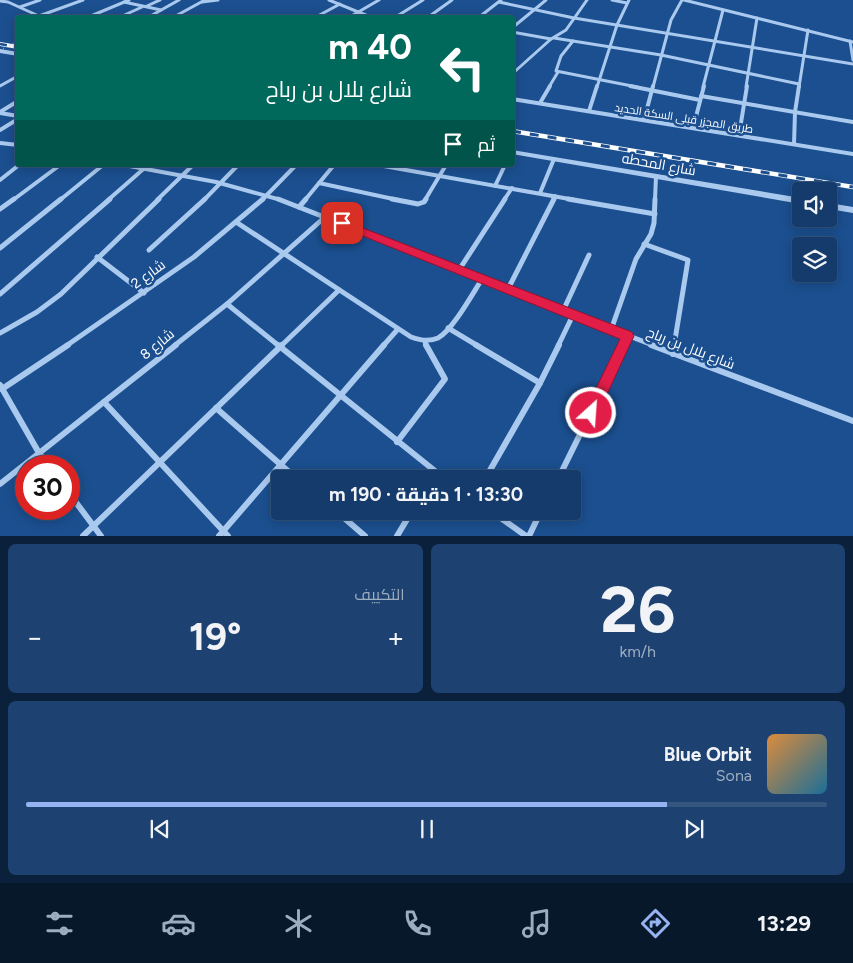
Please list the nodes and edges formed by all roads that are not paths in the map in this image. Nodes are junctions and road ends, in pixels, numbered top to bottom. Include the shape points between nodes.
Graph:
1 (0, 0) edge
2 (40, 0) edge
3 (83, 0) edge
4 (129, 0) edge
5 (160, 0) edge
6 (179, 0) edge
7 (218, 0) edge
8 (329, 0) edge
9 (343, 0) edge
10 (379, 0) edge
11 (423, 0) edge
12 (452, 0) edge
13 (546, 0) edge
14 (587, 0) edge
15 (612, 0) edge
16 (683, 0) edge
17 (203, 1) edge
18 (500, 1) edge
19 (628, 1) edge
20 (123, 2) junction
21 (339, 4) junction
22 (144, 6) junction
23 (19, 7) junction
24 (161, 10) junction
25 (534, 10) junction
26 (723, 10) junction
27 (358, 12) junction
28 (36, 15) edge
29 (45, 15) edge
30 (93, 15) edge
31 (124, 15) edge
32 (152, 15) edge
33 (177, 15) edge
34 (319, 15) edge
35 (353, 15) edge
36 (365, 15) edge
37 (399, 15) edge
38 (431, 15) edge
39 (482, 15) edge
40 (574, 18) junction
41 (757, 18) junction
42 (617, 25) junction
43 (515, 27) edge
44 (808, 30) junction
45 (515, 31) edge
46 (667, 33) junction
47 (552, 39) junction
48 (573, 41) junction
49 (714, 41) junction
50 (852, 41) edge
51 (609, 47) junction
52 (753, 47) junction
53 (0, 51) edge
54 (15, 54) edge
55 (661, 55) junction
56 (804, 56) junction
57 (853, 60) edge
58 (853, 64) edge
59 (709, 65) junction
60 (515, 71) edge
61 (558, 72) junction
62 (749, 74) junction
63 (15, 78) edge
64 (600, 80) junction
65 (799, 84) junction
66 (0, 86) edge
67 (652, 91) junction
68 (701, 98) junction
69 (515, 99) edge
70 (15, 103) edge
71 (540, 103) junction
72 (744, 104) junction
73 (589, 111) junction
74 (0, 112) edge
75 (795, 112) junction
76 (15, 117) edge
77 (15, 120) edge
78 (644, 120) junction
79 (853, 122) edge
80 (694, 128) junction
81 (0, 130) edge
82 (740, 135) junction
83 (0, 143) edge
84 (794, 144) junction
85 (15, 145) edge
86 (515, 152) edge
87 (853, 154) edge
88 (554, 159) junction
89 (16, 167) edge
90 (57, 167) edge
91 (101, 167) edge
92 (146, 167) edge
93 (191, 167) edge
94 (236, 167) edge
95 (294, 167) edge
96 (332, 167) edge
97 (388, 167) edge
98 (445, 167) edge
99 (504, 167) edge
100 (656, 176) junction
101 (180, 177) junction
102 (439, 177) junction
103 (0, 180) edge
104 (221, 183) junction
105 (319, 183) junction
106 (496, 186) junction
107 (512, 188) junction
108 (540, 193) junction
109 (269, 195) junction
110 (555, 196) junction
111 (792, 199) edge
112 (299, 207) junction
113 (837, 207) edge
114 (0, 210) edge
115 (853, 210) edge
116 (655, 214) junction
117 (325, 217) junction
118 (236, 222) junction
119 (644, 244) junction
120 (0, 248) edge
121 (149, 250) dead end
122 (284, 253) junction
123 (589, 255) dead end
124 (97, 257) junction
125 (459, 270) junction
126 (482, 279) junction
127 (508, 289) junction
128 (339, 290) junction
129 (144, 293) junction
130 (0, 294) edge
131 (227, 304) junction
132 (563, 311) junction
133 (573, 314) junction
134 (448, 328) junction
135 (398, 329) junction
136 (611, 330) junction
137 (0, 333) edge
138 (628, 336) junction
139 (425, 341) junction
140 (280, 347) junction
141 (673, 354) junction
142 (540, 383) junction
143 (1, 387) edge
144 (341, 396) junction
145 (104, 402) junction
146 (216, 408) junction
147 (853, 421) edge
148 (397, 442) junction
149 (39, 454) junction
150 (160, 462) junction
151 (280, 465) junction
152 (286, 470) edge
153 (428, 470) edge
154 (490, 470) edge
155 (562, 470) edge
156 (0, 484) edge
157 (80, 508) edge
158 (346, 520) edge
159 (407, 520) edge
160 (502, 520) edge
161 (536, 520) edge
162 (93, 525) junction
163 (517, 533) edge
164 (223, 534) edge
165 (82, 536) edge
166 (101, 536) edge
167 (365, 536) edge
168 (397, 536) edge
169 (528, 536) edge

1 - 23 street
2 - 23 street
3 - 29 street
4 - 20 street
5 - 22 street
6 - 24 street
7 - 17 street
8 - 21 street
9 - 21 street
10 - 27 street
11 - 37 street
12 - 38 street
13 - 25 street
14 - 40 street
15 - 19 street
16 - 26 street
16 - 46 street
17 - 33 street
18 - 25 street
18 - 39 street
19 - 42 street
20 - 22 street
20 - 30 street
21 - 27 street
21 - 34 street
22 - 24 street
22 - 31 street
23 - 28 street
24 - 32 street
25 - 40 street
25 - 43 street
26 - 41 street
26 - 49 street
27 - 35 street
27 - 36 street
40 - 42 street
40 - 47 street via 566,30
41 - 44 street
41 - 52 street
42 - 46 street
42 - 51 street
44 - 50 street
44 - 56 street
45 - 47 street
46 - 49 street
46 - 55 street
47 - 48 street
47 - 60 street
48 - 51 street
48 - 61 street via 561,56 555,69
49 - 52 street
49 - 59 street
50 - 57 street
51 - 55 street
51 - 64 street
52 - 56 street
52 - 62 street
53 - 54 street
55 - 59 street
55 - 67 street
56 - 58 street
56 - 65 street
59 - 62 street
59 - 68 street
61 - 64 street
61 - 71 street
62 - 65 street
62 - 72 street
63 - 66 street
64 - 67 street
64 - 73 street
65 - 75 street
67 - 68 street
67 - 78 street
68 - 72 street
68 - 80 street
69 - 71 street, طريق المجزر قبلى السكة الحديد
70 - 74 street
71 - 73 street, طريق المجزر قبلى السكة الحديد
72 - 75 street
72 - 82 street
73 - 78 street, طريق المجزر قبلى السكة الحديد
74 - 76 street
75 - 79 street
75 - 84 street
77 - 81 street
78 - 80 street, طريق المجزر قبلى السكة الحديد
80 - 82 street, طريق المجزر قبلى السكة الحديد
82 - 84 street, طريق المجزر قبلى السكة الحديد
83 - 85 street
84 - 87 street, طريق المجزر قبلى السكة الحديد
86 - 88 street, شارع المحطه
88 - 100 street, شارع المحطه
88 - 108 street
89 - 103 street
90 - 114 street
91 - 120 street
92 - 101 street, شارع بلال بن رباح
92 - 130 street
93 - 101 street
94 - 104 street
95 - 109 street, شارع 2
96 - 105 street
97 - 102 street
98 - 102 street
99 - 106 street
100 - 111 street, شارع المحطه
100 - 116 street
101 - 104 street, شارع بلال بن رباح
101 - 124 street
102 - 105 street via 424,202 418,204
102 - 106 street
104 - 109 street, شارع بلال بن رباح
104 - 121 street
105 - 112 street
106 - 107 street
107 - 108 street
107 - 125 street
108 - 110 street
109 - 112 street, شارع بلال بن رباح
109 - 118 street, شارع 2
110 - 116 street
110 - 127 street
112 - 117 street, شارع بلال بن رباح
113 - 115 street
116 - 119 street via 651,234
117 - 122 street, شارع 8
117 - 125 street, شارع بلال بن رباح
118 - 122 street
118 - 129 street, شارع 2
119 - 136 street
119 - 141 street via 688,260
122 - 128 street
122 - 131 street, شارع 8
123 - 132 street
124 - 129 street
124 - 137 street via 61,294
125 - 126 street, شارع بلال بن رباح
126 - 127 street, شارع بلال بن رباح
126 - 134 street
127 - 132 street, شارع بلال بن رباح
128 - 135 street
128 - 140 street
129 - 143 street, شارع 2
131 - 140 street
131 - 145 street, شارع 8
132 - 133 street, شارع بلال بن رباح
133 - 136 street, شارع بلال بن رباح
133 - 142 street
134 - 139 street via 439,337
134 - 142 street
135 - 139 street
135 - 144 street
136 - 138 street, شارع بلال بن رباح
138 - 141 street, شارع بلال بن رباح
138 - 155 street
139 - 148 street via 429,355 443,371 445,379
140 - 144 street
140 - 146 street
141 - 147 street, شارع بلال بن رباح
142 - 154 street
143 - 149 street
144 - 148 street
144 - 151 street
145 - 149 street, شارع 8
145 - 150 street
146 - 150 street
146 - 151 street
148 - 153 street
149 - 156 street, شارع 8
150 - 162 street
150 - 164 street
151 - 152 street
151 - 164 street
157 - 162 street
158 - 167 street
159 - 168 street
160 - 163 street
161 - 169 street
162 - 165 street
162 - 166 street
163 - 169 street

